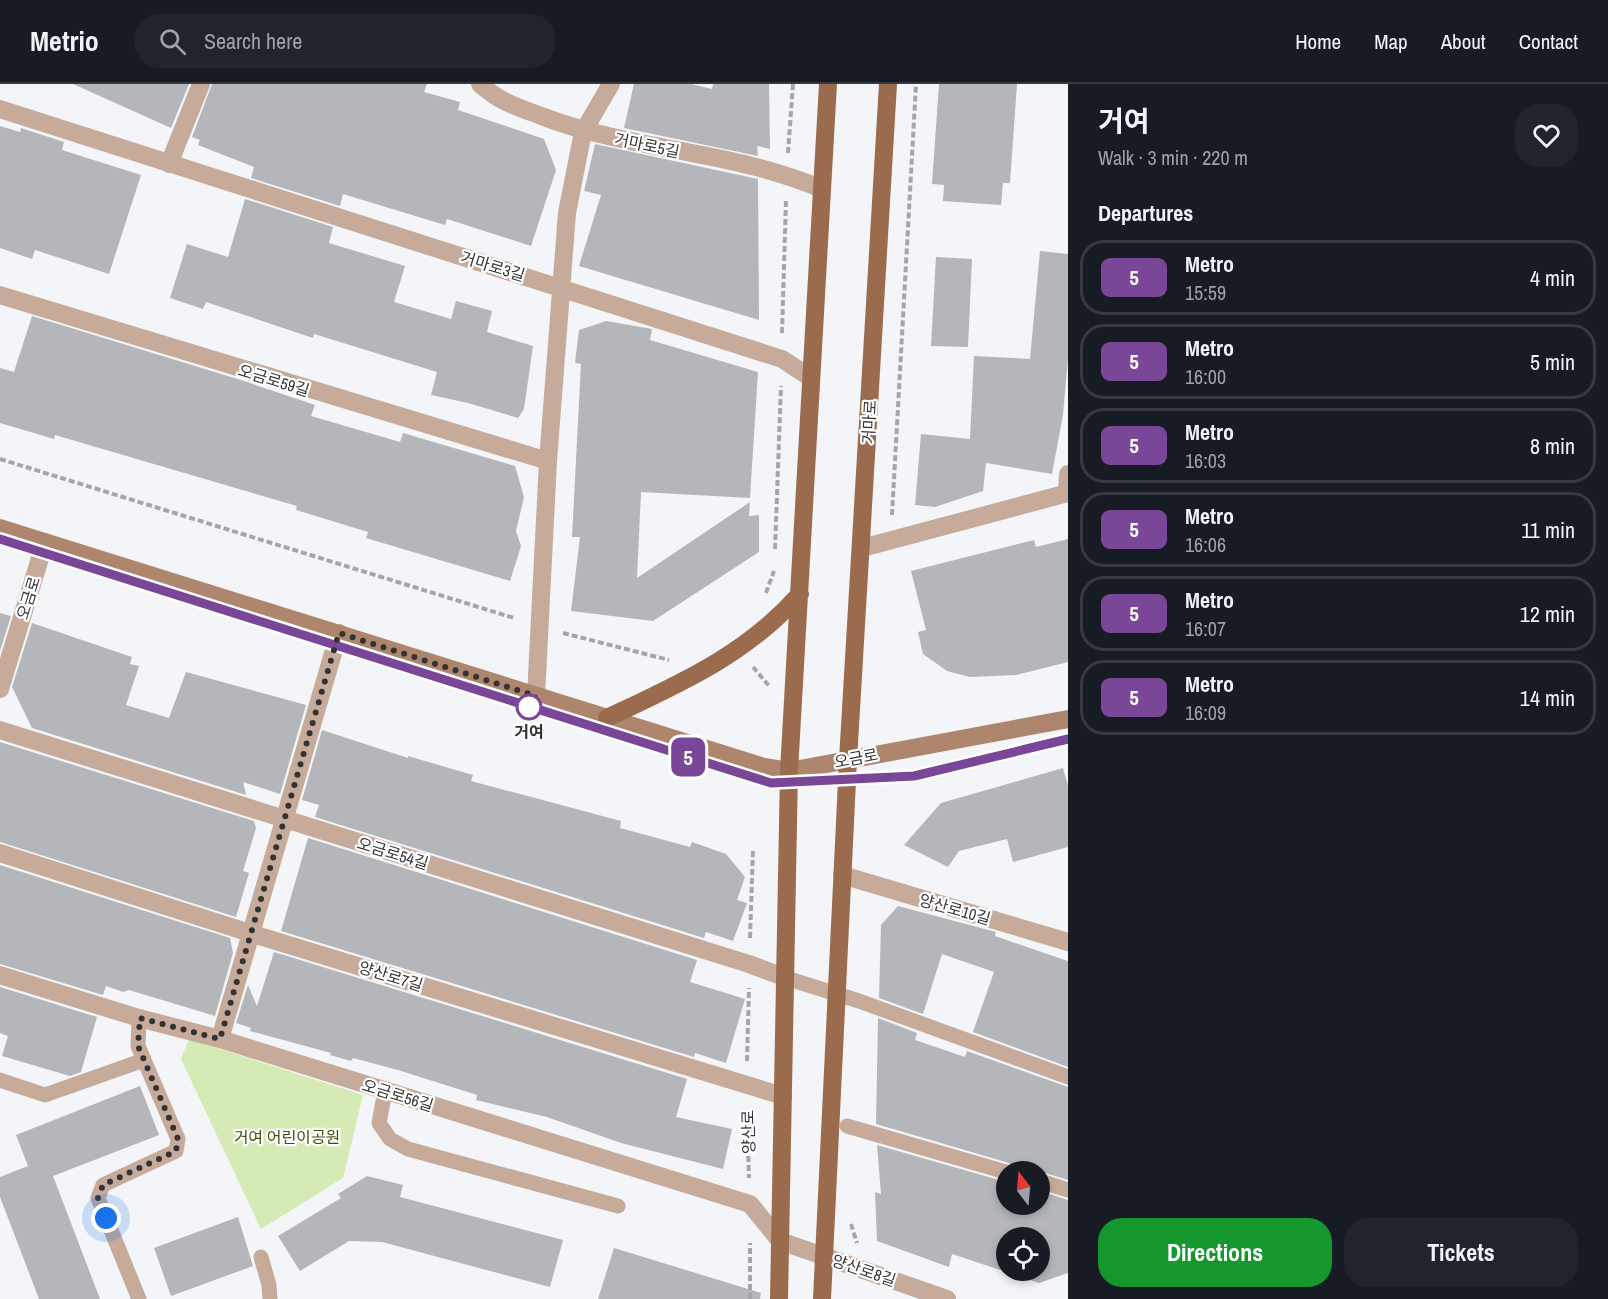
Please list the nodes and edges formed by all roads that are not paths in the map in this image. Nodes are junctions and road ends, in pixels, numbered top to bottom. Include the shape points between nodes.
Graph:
1 (201, 84) edge
2 (480, 84) edge
3 (611, 84) edge
4 (828, 84) edge
5 (888, 84) edge
6 (0, 109) edge
7 (583, 132) junction
8 (169, 164) junction
9 (822, 189) junction
10 (561, 287) junction
11 (0, 296) edge
12 (811, 378) junction
13 (548, 461) junction
14 (1068, 474) edge
15 (1067, 493) edge
16 (0, 528) edge
17 (45, 542) junction
18 (862, 548) junction
19 (800, 594) junction
20 (339, 633) junction
21 (0, 689) edge
22 (536, 696) junction
23 (607, 718) junction
24 (1068, 719) edge
25 (0, 730) edge
26 (848, 760) junction
27 (789, 771) junction
28 (285, 820) junction
29 (0, 853) edge
30 (842, 875) junction
31 (253, 934) junction
32 (1068, 942) edge
33 (0, 975) edge
34 (786, 978) junction
35 (836, 994) junction
36 (140, 1018) junction
37 (220, 1039) junction
38 (144, 1060) junction
39 (1068, 1077) edge
40 (0, 1080) edge
41 (385, 1091) junction
42 (783, 1096) junction
43 (847, 1126) dead end
44 (996, 1169) edge
45 (1050, 1184) edge
46 (1068, 1190) edge
47 (618, 1206) dead end
48 (780, 1242) junction
49 (823, 1255) junction
50 (261, 1257) dead end
51 (139, 1299) edge
52 (270, 1299) edge
53 (779, 1299) edge
54 (822, 1299) edge
55 (947, 1299) edge

1 - 8 street
2 - 7 street, 거마로5길 via 496,99
3 - 7 street
4 - 9 main road
5 - 18 main road, 거마로
6 - 8 street, 거마로3길
7 - 9 street, 거마로5길 via 787,174
7 - 10 street via 567,213
8 - 10 street, 거마로3길
9 - 12 main road
10 - 12 street, 거마로3길 via 782,359
10 - 13 street
11 - 13 street, 오금로59길
12 - 19 main road
13 - 22 street
14 - 15 street
15 - 18 street
16 - 17 main road, 오금로
17 - 20 main road, 오금로
17 - 21 street, 오금로
18 - 26 main road, 거마로
19 - 23 main road via 777,620 699,675
19 - 27 main road
20 - 22 main road, 오금로
20 - 28 street
22 - 23 main road, 오금로
23 - 27 main road, 오금로 via 722,755
24 - 26 main road, 오금로
25 - 28 street, 오금로54길
26 - 27 main road, 오금로
26 - 30 main road
27 - 34 main road, 양산로
28 - 31 street
28 - 34 street, 오금로54길
29 - 31 street, 양산로7길
30 - 32 street, 양산로10길
30 - 35 main road
31 - 37 street
31 - 42 street, 양산로7길
33 - 36 street, 오금로56길
34 - 35 lane
34 - 42 main road, 양산로
35 - 39 lane
35 - 49 main road
36 - 37 street, 오금로56길
36 - 38 lane via 138,1046
37 - 41 street, 오금로56길
38 - 40 lane via 45,1095
38 - 51 lane via 178,1139 176,1151 103,1185 98,1198
41 - 47 lane via 379,1123 390,1139 408,1149
41 - 48 street, 오금로56길 via 750,1204
42 - 48 main road, 양산로
43 - 44 lane
45 - 46 lane
48 - 49 street, 양산로8길
48 - 53 main road, 양산로
49 - 54 main road
49 - 55 street, 양산로8길
50 - 52 lane

